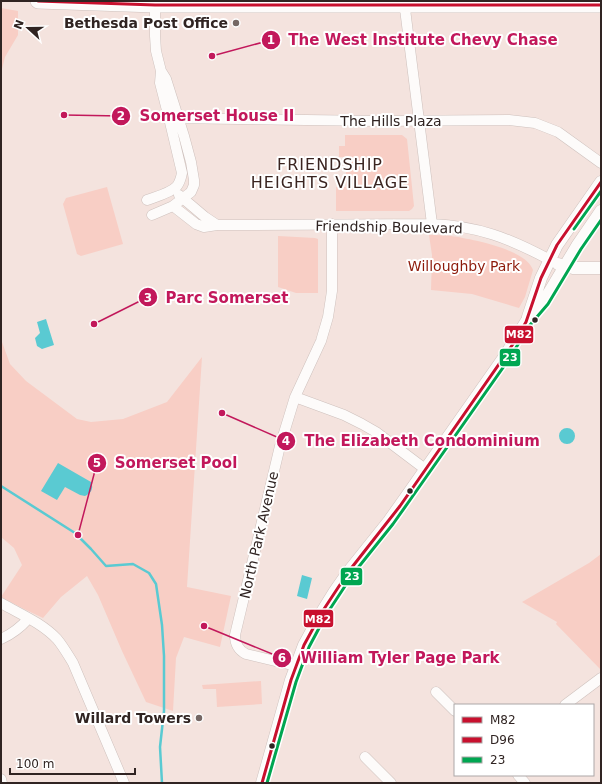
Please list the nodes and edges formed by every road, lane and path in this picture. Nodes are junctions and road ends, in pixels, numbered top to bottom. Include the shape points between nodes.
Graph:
1 (38, 1) edge
2 (156, 3) edge
3 (404, 3) edge
4 (601, 5) edge
5 (174, 118) junction
6 (418, 121) junction
7 (601, 163) edge
8 (601, 182) edge
9 (173, 189) junction
10 (183, 198) junction
11 (147, 200) dead end
12 (173, 206) junction
13 (601, 211) edge
14 (152, 215) dead end
15 (332, 224) junction
16 (432, 224) junction
17 (216, 225) junction
18 (550, 260) junction
19 (564, 266) junction
20 (601, 268) edge
21 (526, 322) junction
22 (295, 397) junction
23 (426, 469) junction
24 (1, 603) edge
25 (28, 618) junction
26 (1, 639) edge
27 (296, 666) junction
28 (601, 678) edge
29 (436, 692) dead end
30 (566, 704) edge
31 (454, 710) edge
32 (365, 757) dead end
33 (1, 779) edge
34 (2, 783) edge
35 (124, 783) edge
36 (262, 783) edge
37 (391, 783) edge

1 - 2 main road
2 - 3 main road
2 - 5 street via 155,43 161,71 160,83
3 - 4 main road
3 - 6 street
5 - 6 street, The Hills Plaza
5 - 9 street via 182,173
5 - 10 street via 184,136 194,180 193,189
6 - 7 street, The Hills Plaza via 508,120 535,123 558,132
6 - 16 street
8 - 18 street via 557,245
9 - 10 street
9 - 11 street
10 - 12 street
10 - 17 street
12 - 14 street
12 - 17 street, Friendship Boulevard via 196,224 204,227
13 - 19 street
15 - 16 street, Friendship Boulevard
15 - 17 street, Friendship Boulevard
15 - 22 street, North Park Avenue via 332,291 328,317 321,341
16 - 18 street, Friendship Boulevard via 492,234
18 - 19 street, Friendship Boulevard
18 - 21 street via 539,282
19 - 20 street, Friendship Boulevard via 578,269
19 - 21 street via 544,301
21 - 23 street
22 - 23 street via 362,424
22 - 27 street, North Park Avenue via 280,446 235,641 236,646 246,654
23 - 27 street via 335,591 308,637
24 - 25 street
25 - 26 street via 20,628
25 - 35 street via 57,640 73,663
27 - 36 street
28 - 30 street
29 - 31 street
32 - 37 street
33 - 34 street

